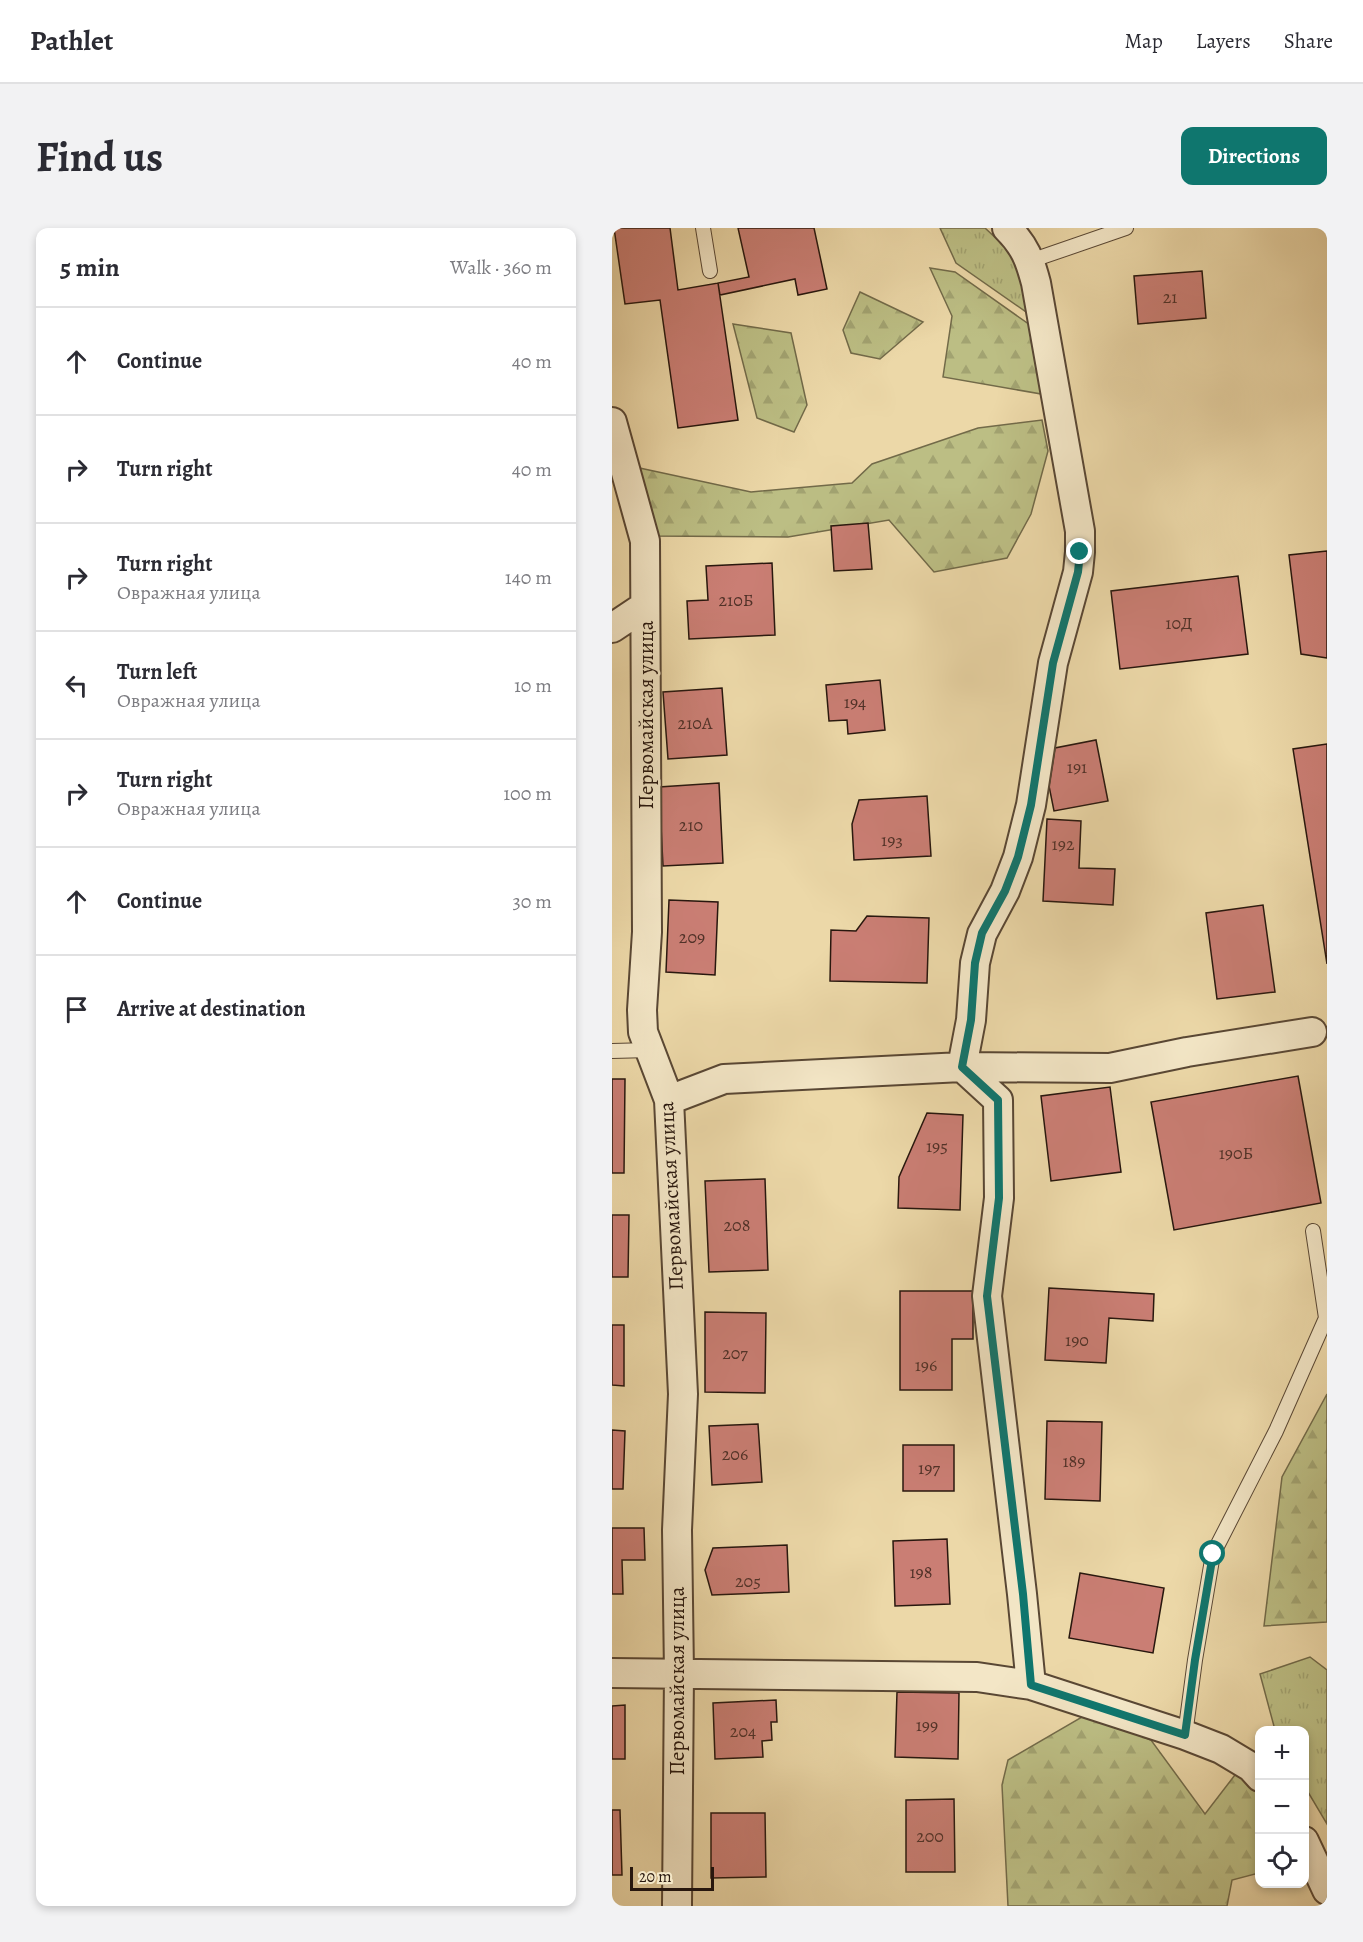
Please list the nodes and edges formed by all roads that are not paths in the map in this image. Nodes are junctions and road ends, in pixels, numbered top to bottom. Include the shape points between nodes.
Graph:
1 (703, 228) edge
2 (1007, 228) edge
3 (1125, 228) edge
4 (1030, 261) junction
5 (710, 271) dead end
6 (612, 422) edge
7 (645, 606) junction
8 (612, 628) edge
9 (1312, 1032) dead end
10 (650, 1050) junction
11 (612, 1051) edge
12 (962, 1067) junction
13 (669, 1100) junction
14 (1312, 1231) dead end
15 (612, 1673) edge
16 (679, 1673) junction
17 (1031, 1685) junction
18 (1185, 1735) junction
19 (1255, 1771) edge
20 (1309, 1850) edge
21 (1327, 1890) edge
22 (677, 1906) edge

1 - 5 lane
2 - 4 street via 1020,241
3 - 4 lane
4 - 12 street via 1080,531 1080,552 1053,663 1031,805 1018,857 982,933 977,953
6 - 7 street, Первомайская улица via 645,541
7 - 8 street
7 - 10 street, Первомайская улица via 647,932 642,1010 643,1032
9 - 12 street via 1110,1068
10 - 11 lane
10 - 13 street, Первомайская улица
12 - 13 street via 724,1079
12 - 17 street via 998,1100 999,1198 987,1296
13 - 16 street, Первомайская улица via 683,1394 677,1530
14 - 18 lane via 1326,1318 1276,1431 1213,1554
15 - 16 street
16 - 17 street via 977,1677
16 - 22 street, Первомайская улица
17 - 18 street
18 - 19 street via 1221,1749
20 - 21 street

